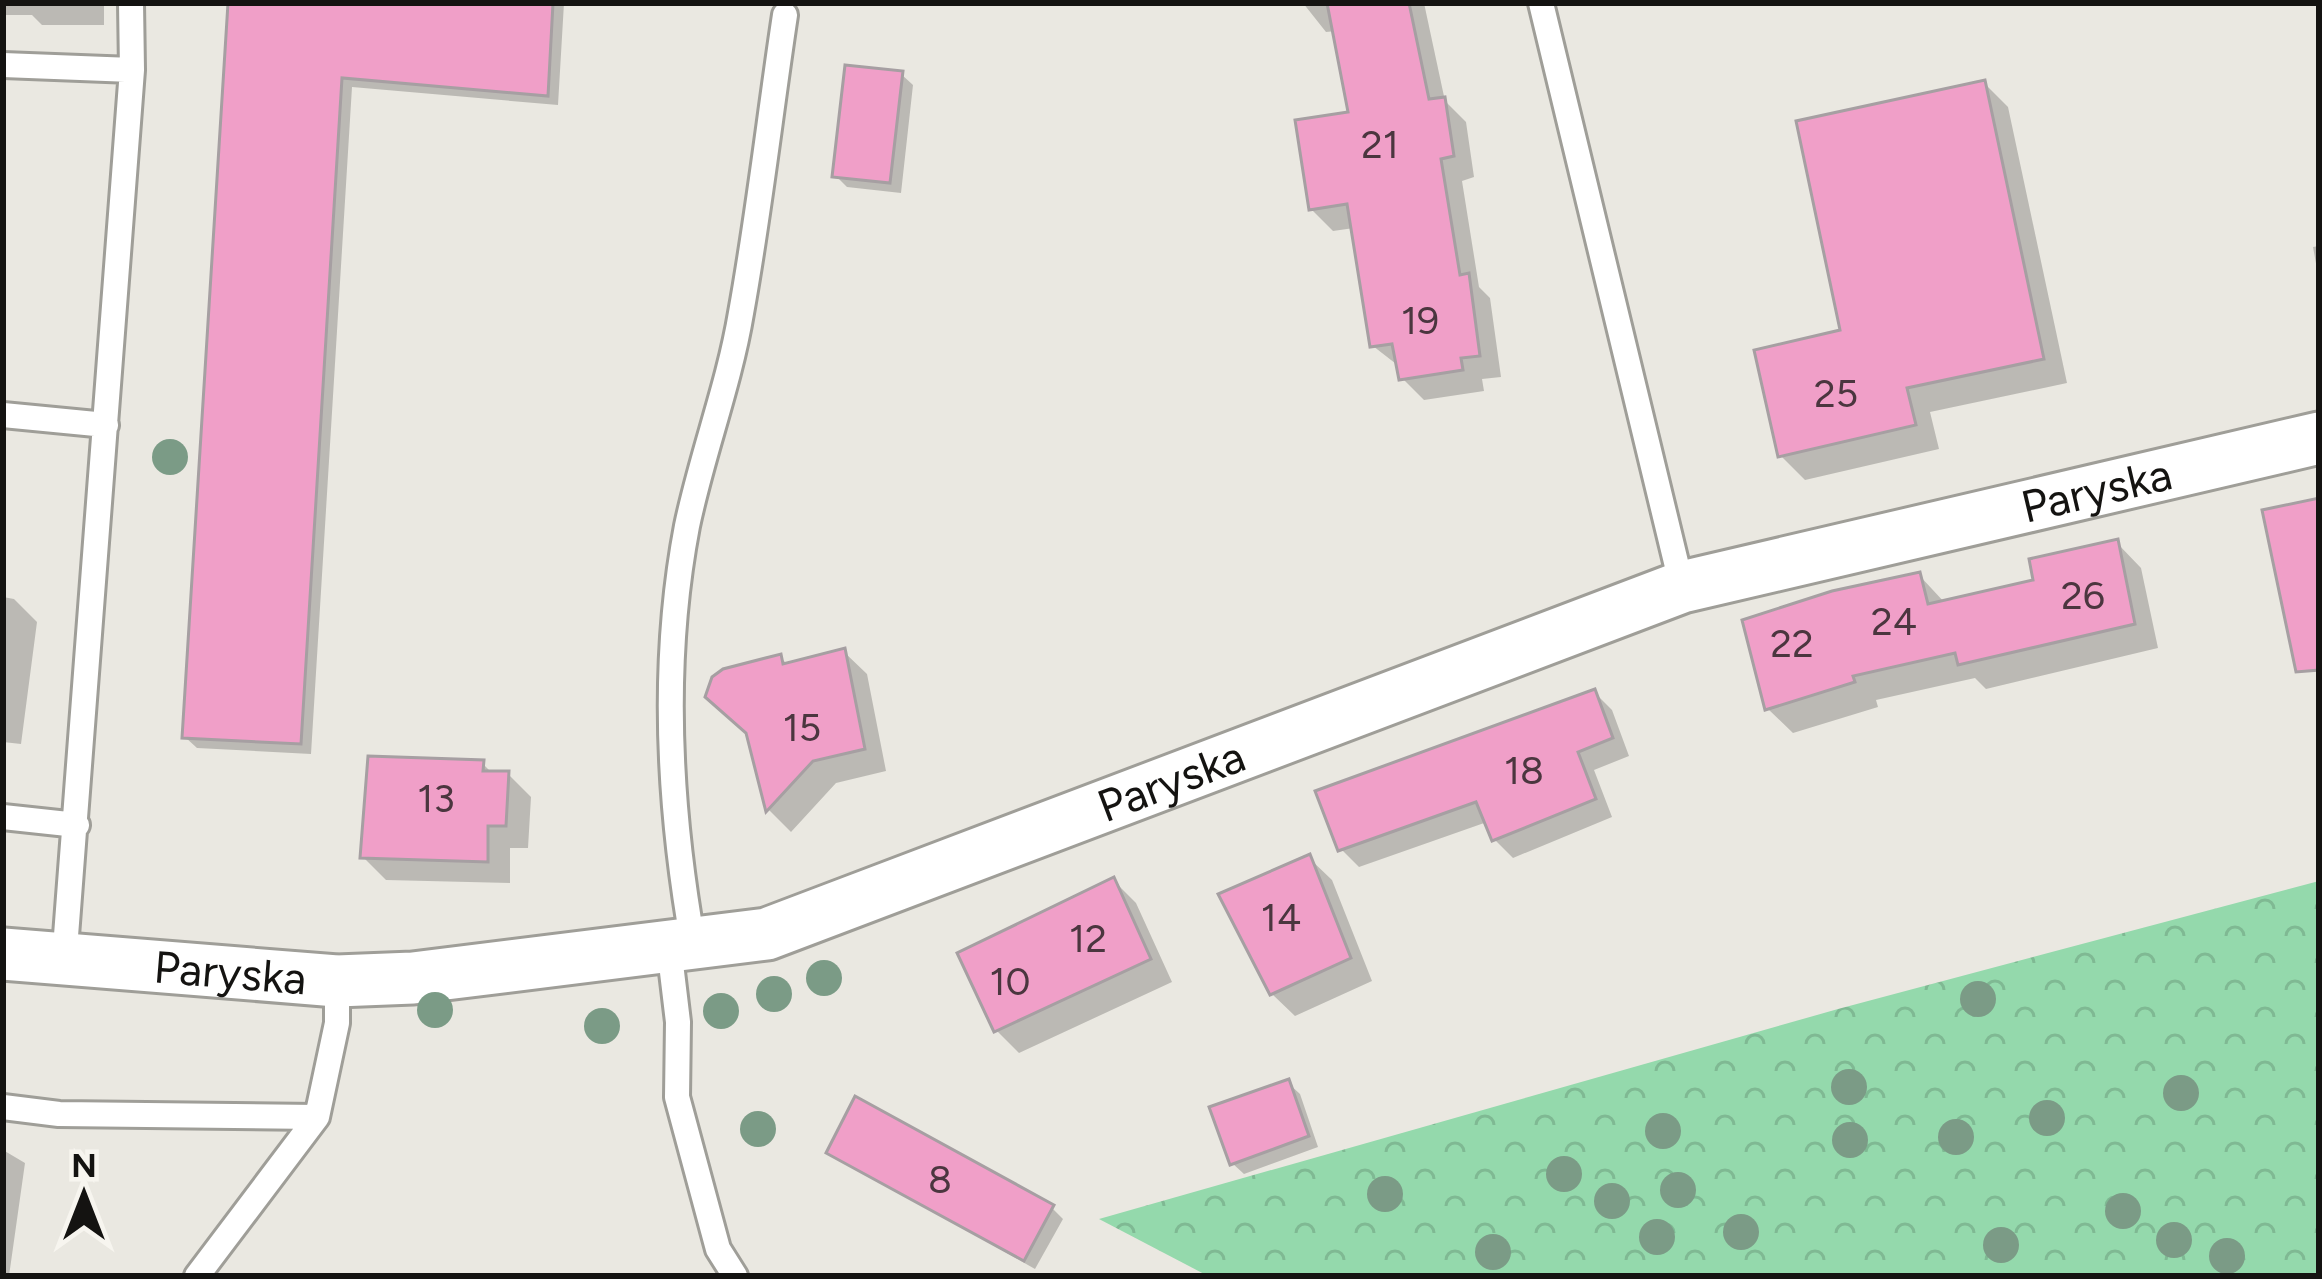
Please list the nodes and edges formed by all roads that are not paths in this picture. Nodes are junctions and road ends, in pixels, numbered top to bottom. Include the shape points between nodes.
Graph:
1 (131, 3) edge
2 (1541, 3) edge
3 (785, 15) dead end
4 (3, 65) edge
5 (132, 70) junction
6 (3, 415) edge
7 (106, 425) junction
8 (2319, 438) edge
9 (1682, 587) junction
10 (3, 817) edge
11 (76, 825) junction
12 (681, 945) junction
13 (3, 954) edge
14 (64, 962) junction
15 (338, 981) junction
16 (3, 1107) edge
17 (317, 1117) junction
18 (197, 1276) edge
19 (735, 1276) edge

1 - 5 lane
2 - 9 lane
3 - 12 lane via 741,316 688,525 672,627
4 - 5 lane
5 - 7 lane
6 - 7 lane
7 - 11 lane
8 - 9 street, Paryska
9 - 12 street, Paryska via 767,934
10 - 11 lane
11 - 14 lane
12 - 15 street, Paryska
12 - 19 lane via 677,1097 718,1249
13 - 14 street, Paryska
14 - 15 street, Paryska
15 - 17 lane via 338,1023
16 - 17 lane
17 - 18 lane

